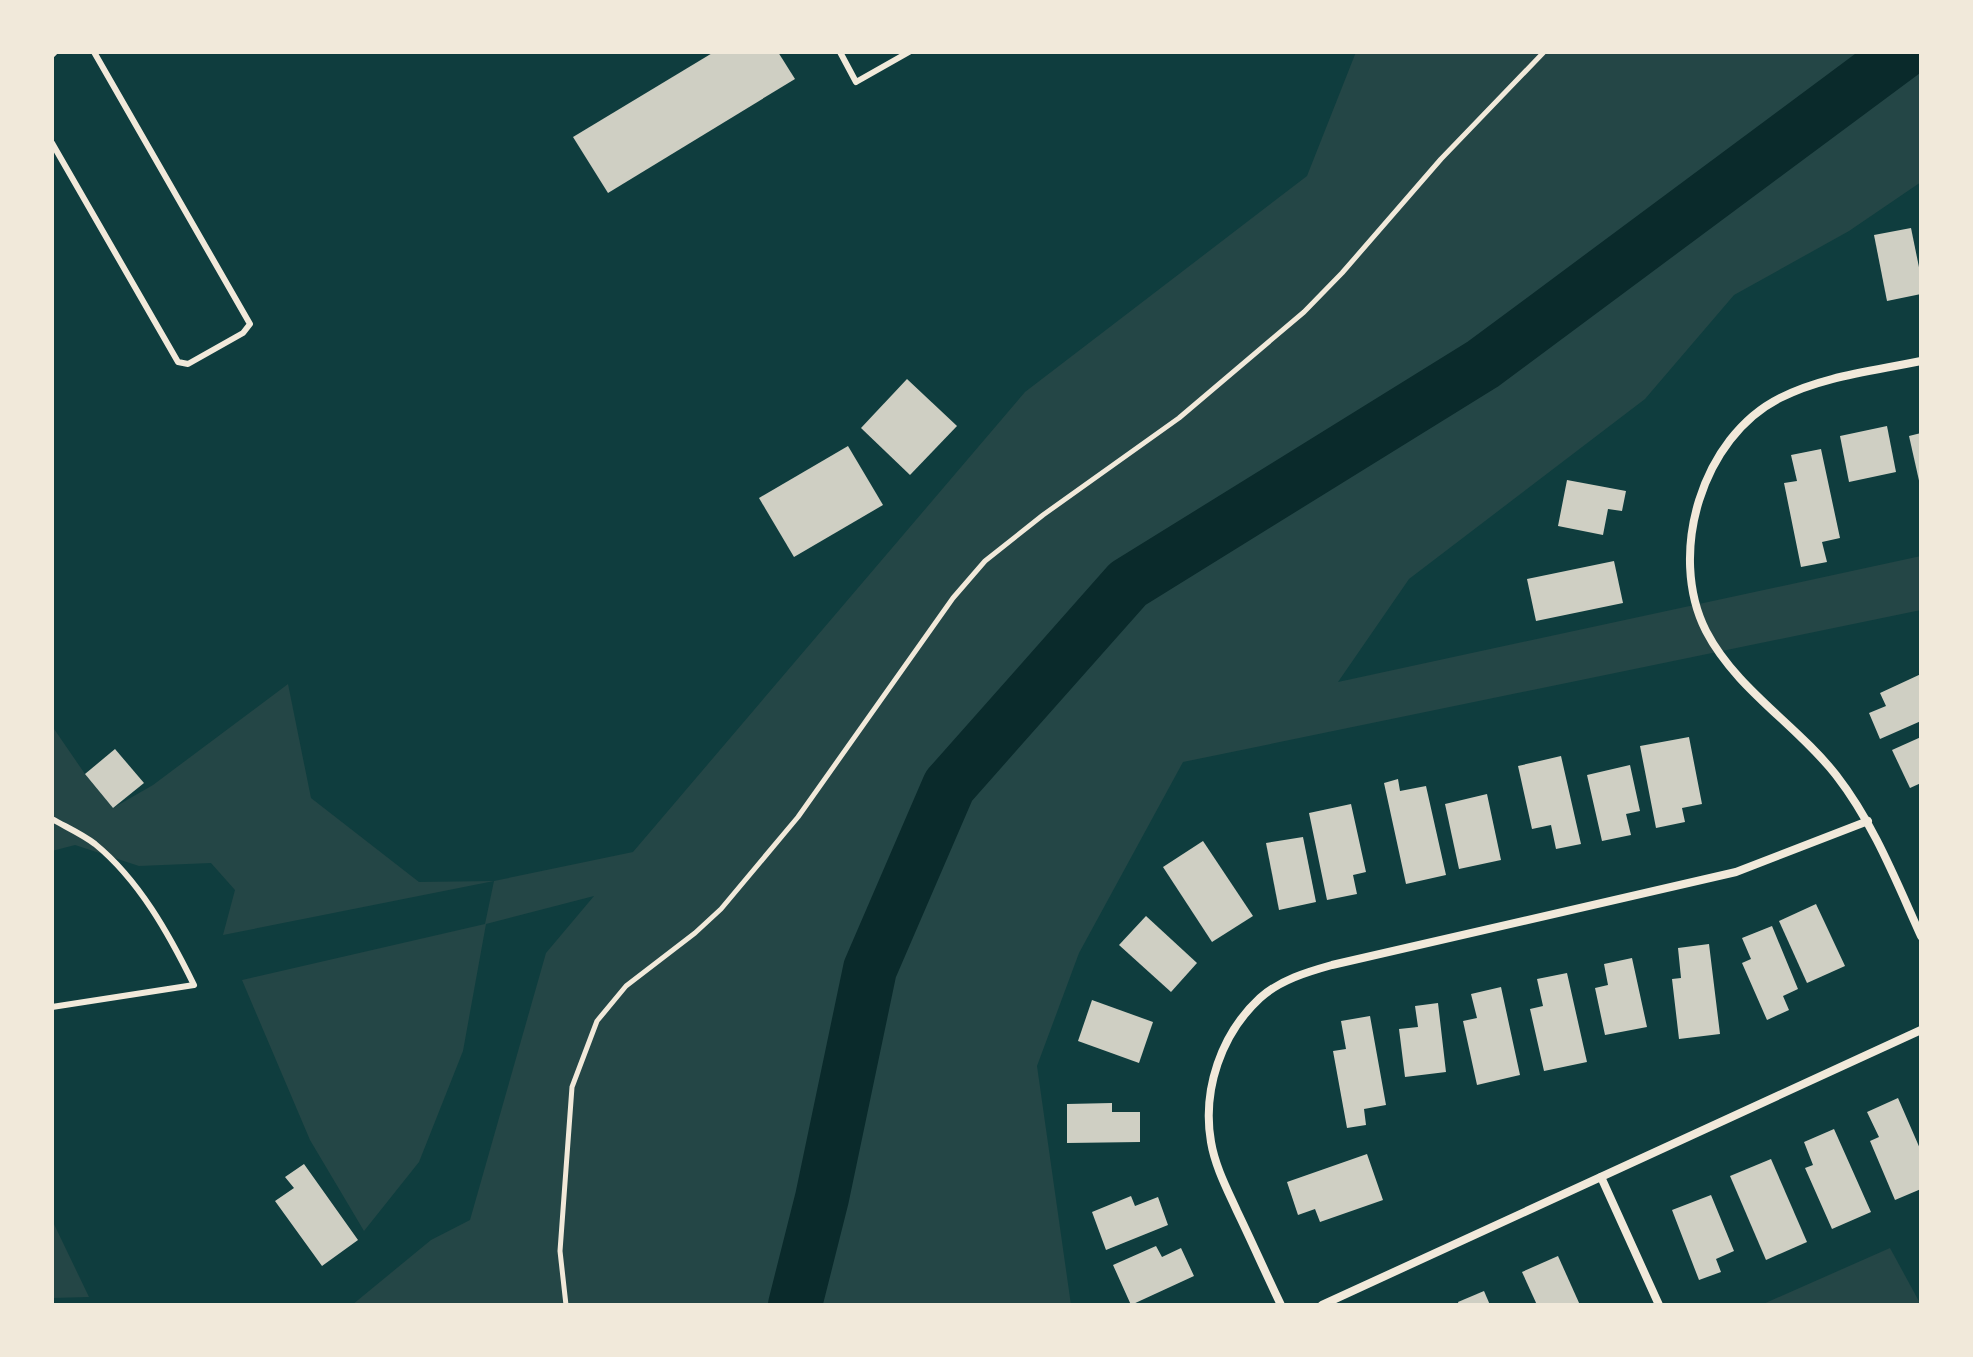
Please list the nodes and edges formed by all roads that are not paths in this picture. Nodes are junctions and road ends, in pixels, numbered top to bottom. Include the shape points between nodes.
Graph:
1 (94, 52) edge
2 (840, 52) edge
3 (909, 52) edge
4 (52, 143) edge
5 (1921, 361) edge
6 (52, 819) edge
7 (1868, 821) junction
8 (1921, 936) edge
9 (52, 1007) edge
10 (1921, 1030) edge
11 (1601, 1177) junction
12 (1281, 1305) edge
13 (1322, 1305) edge
14 (1659, 1305) edge

1 - 4 lane via 250,324 243,333 188,364 178,362
2 - 3 lane via 856,82
5 - 7 street via 1814,384 1777,399 1727,444 1709,471 1694,515 1691,584 1706,630 1739,675 1834,773
6 - 9 lane via 94,843 132,884 164,925 194,985
7 - 8 street
7 - 12 street via 1736,872 1306,972 1260,999 1220,1055 1212,1078 1209,1121 1221,1175
10 - 11 street
11 - 13 street
11 - 14 street

